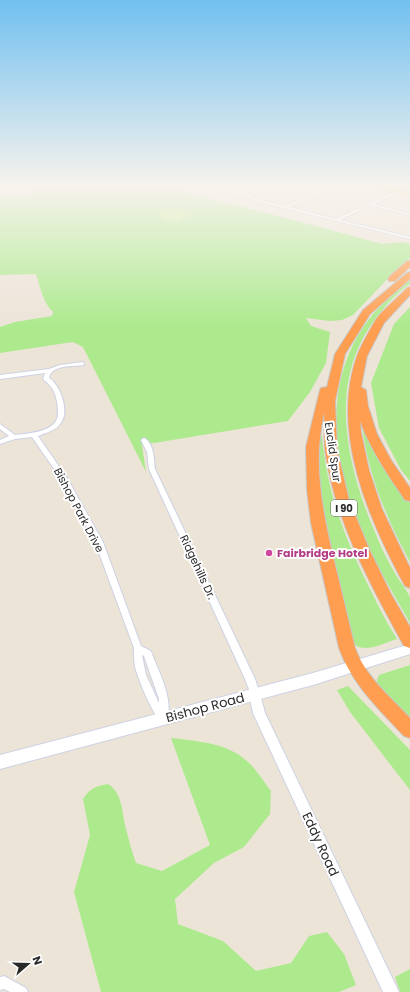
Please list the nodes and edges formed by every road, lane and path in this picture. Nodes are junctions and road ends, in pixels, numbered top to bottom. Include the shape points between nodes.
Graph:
1 (391, 233) edge
2 (410, 238) edge
3 (410, 263) edge
4 (410, 275) edge
5 (410, 290) edge
6 (366, 312) junction
7 (338, 363) junction
8 (360, 363) junction
9 (82, 364) dead end
10 (48, 371) junction
11 (0, 377) edge
12 (0, 426) edge
13 (34, 435) junction
14 (14, 437) junction
15 (144, 440) dead end
16 (0, 442) edge
17 (410, 498) edge
18 (410, 582) edge
19 (410, 641) edge
20 (410, 649) edge
21 (354, 667) junction
22 (255, 694) junction
23 (163, 718) junction
24 (410, 730) edge
25 (0, 762) edge
26 (0, 984) edge
27 (22, 992) edge
28 (391, 992) edge

1 - 2 street
3 - 6 highway via 373,299
4 - 6 highway, Euclid Spur / I 90 via 385,293
5 - 8 highway, I 90 via 381,321
6 - 7 highway, Euclid Spur / I 90 via 350,336
7 - 19 highway, Euclid Spur / I 90 via 330,394 329,417 332,457 338,487 364,557
7 - 21 highway via 324,393 318,416 312,447 313,480 321,535
8 - 17 highway via 361,398 369,431 380,454
8 - 18 highway, I 90 via 353,412 358,458 380,523
9 - 10 street
10 - 11 street
10 - 13 street via 46,379 53,384 59,400 59,422 54,427
12 - 14 street
13 - 14 street
13 - 23 street, Bishop Park Drive via 64,478 99,542 138,648 137,657 152,701
14 - 16 street
15 - 22 street, Ridgehills Dr. via 150,452 152,469
20 - 21 main road, Bishop Road
21 - 22 main road, Bishop Road
21 - 24 highway
22 - 23 main road, Bishop Road
22 - 28 street, Eddy Road via 259,713
23 - 25 main road, Bishop Road
26 - 27 street via 4,982

